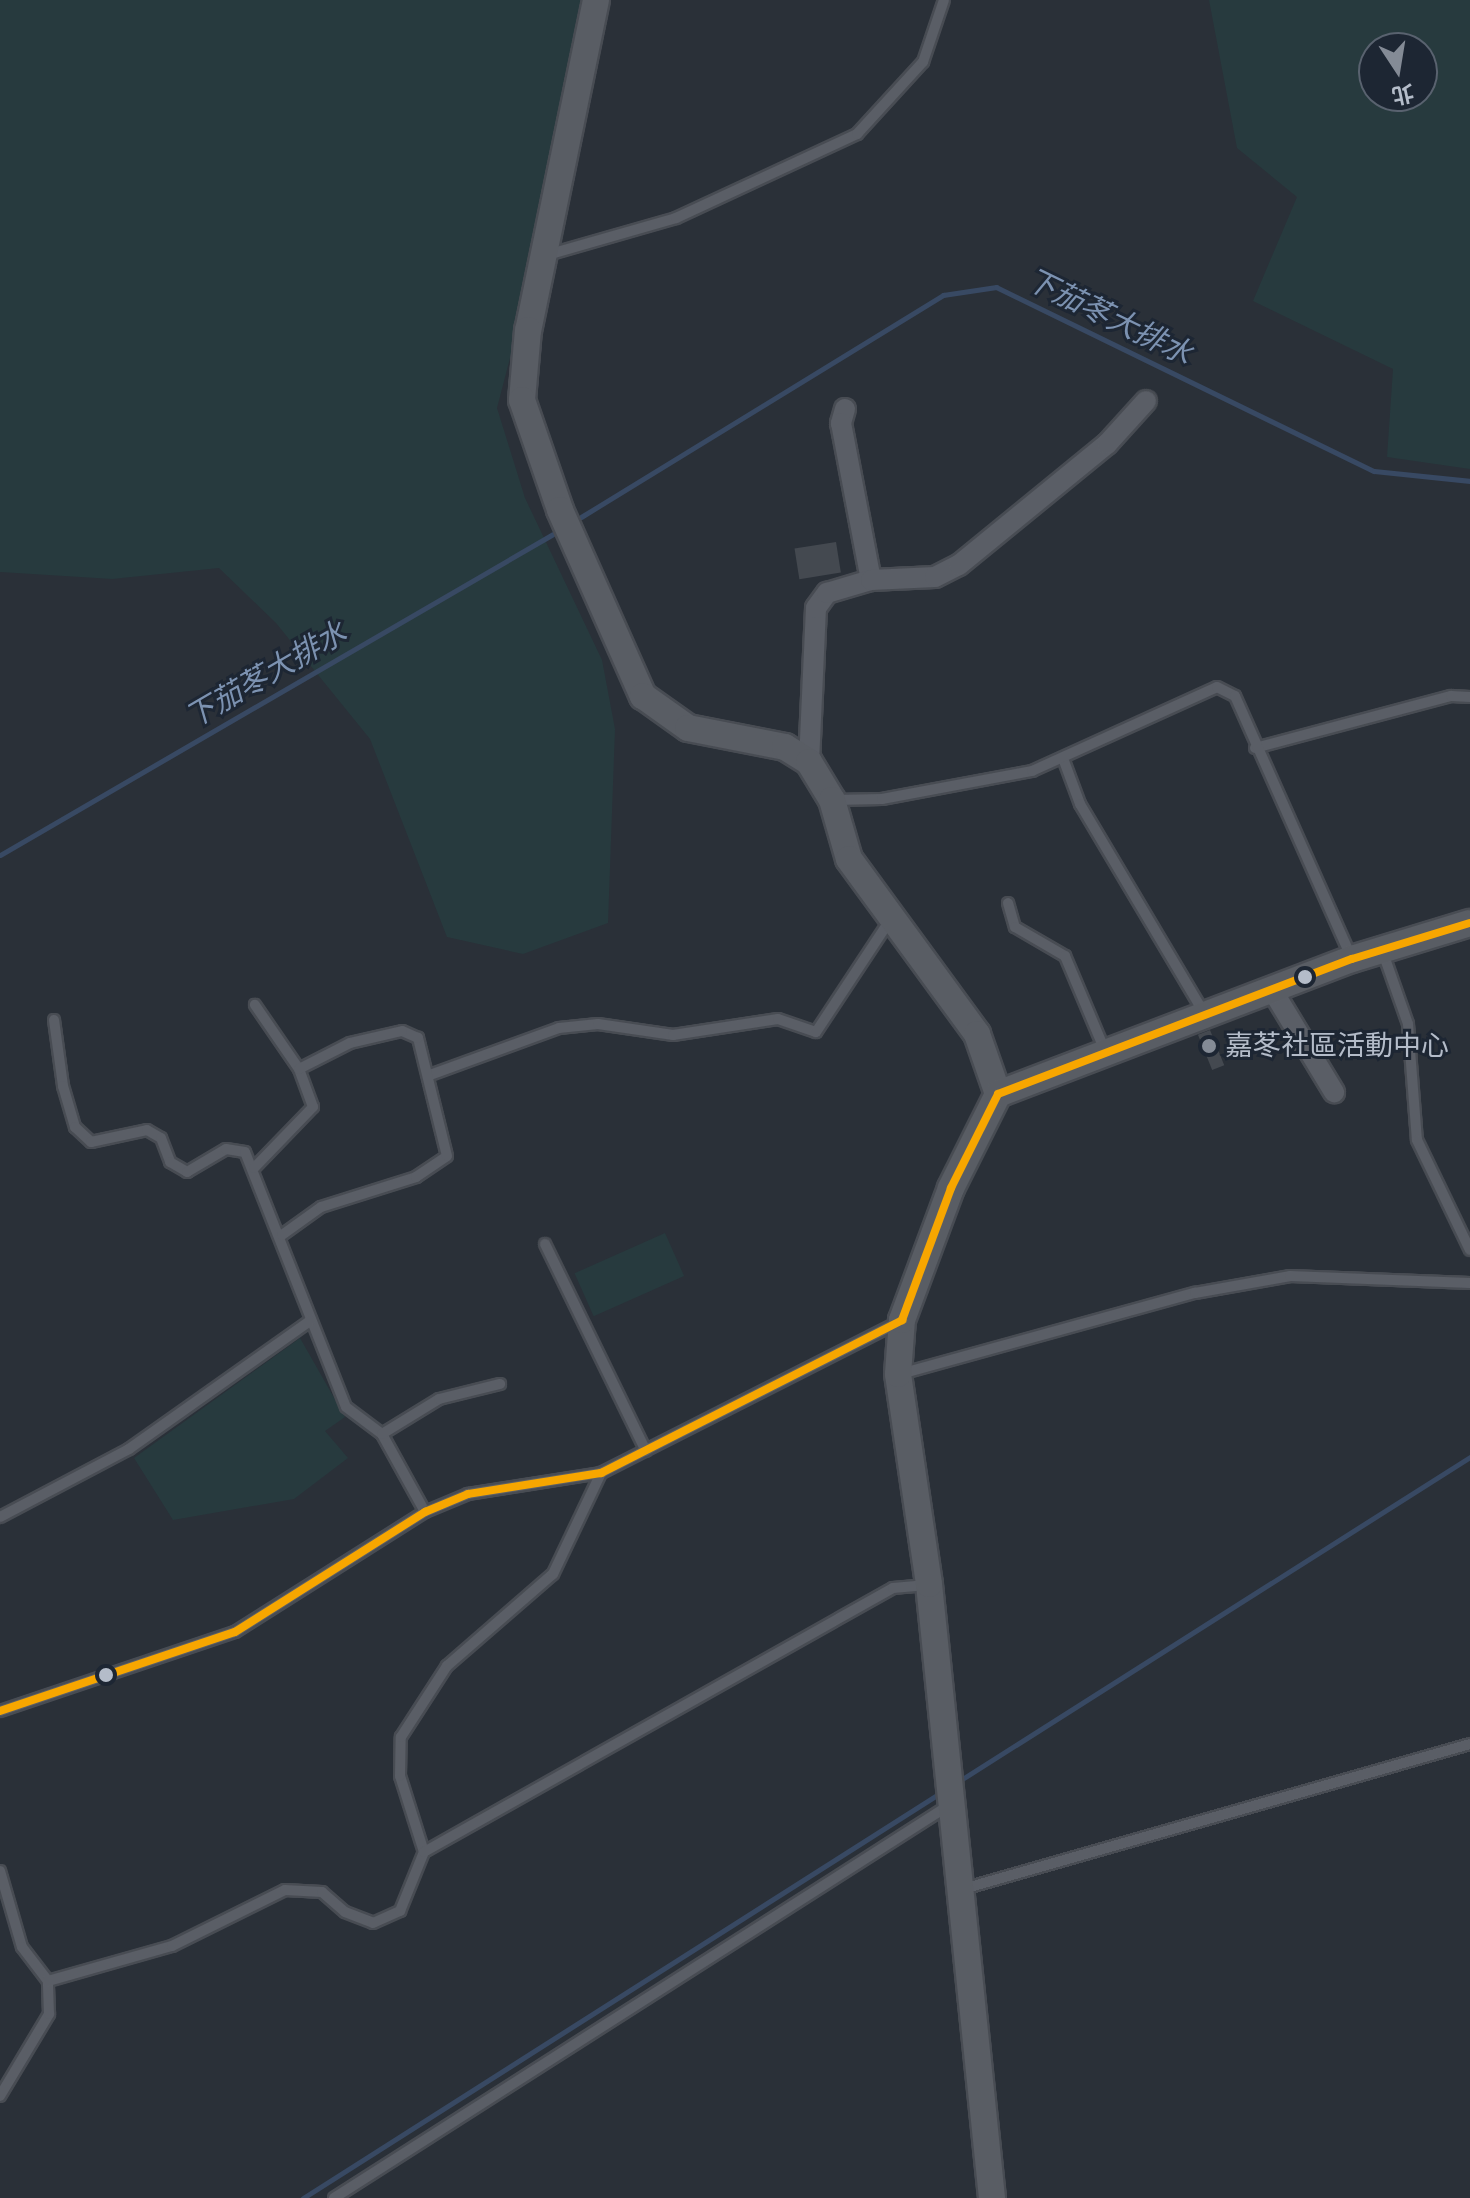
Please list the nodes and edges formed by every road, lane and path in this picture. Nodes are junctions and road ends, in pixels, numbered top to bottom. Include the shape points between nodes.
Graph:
1 (596, 0) edge
2 (944, 0) edge
3 (545, 255) junction
4 (1146, 401) dead end
5 (845, 409) dead end
6 (871, 580) junction
7 (1470, 697) edge
8 (1255, 748) junction
9 (1064, 761) junction
10 (809, 762) junction
11 (832, 800) junction
12 (1008, 903) dead end
13 (892, 917) junction
14 (1470, 923) edge
15 (1382, 949) junction
16 (1352, 959) junction
17 (1271, 988) junction
18 (255, 1005) dead end
19 (1204, 1013) junction
20 (54, 1020) dead end
21 (1107, 1055) junction
22 (299, 1069) junction
23 (430, 1075) junction
24 (1334, 1092) dead end
25 (998, 1094) junction
26 (254, 1168) junction
27 (282, 1235) junction
28 (545, 1244) dead end
29 (1470, 1250) edge
30 (1470, 1283) edge
31 (902, 1320) junction
32 (310, 1321) junction
33 (898, 1374) junction
34 (500, 1384) dead end
35 (382, 1434) junction
36 (646, 1451) junction
37 (601, 1473) junction
38 (425, 1512) junction
39 (0, 1517) edge
40 (929, 1584) junction
41 (0, 1711) edge
42 (1470, 1744) edge
43 (953, 1803) junction
44 (424, 1852) junction
45 (0, 1871) edge
46 (963, 1889) junction
47 (48, 1981) junction
48 (0, 2096) edge
49 (334, 2198) edge
50 (992, 2198) edge

1 - 3 street
2 - 3 lane via 923,62 857,134 676,218
3 - 10 street via 528,330 522,400 560,510 643,696 688,728 785,747
4 - 6 street via 1107,444 959,565 935,577
5 - 6 street via 841,423
6 - 10 street via 827,593 816,608
7 - 8 lane via 1451,696
8 - 9 lane via 1235,696 1217,687
8 - 16 lane
9 - 11 lane via 882,799
9 - 19 lane via 1080,804
10 - 11 street
11 - 13 street via 849,859
12 - 21 lane via 1015,927 1065,956
13 - 23 lane via 816,1032 778,1019 673,1035 598,1024 559,1028
13 - 25 street via 977,1034
14 - 15 street
15 - 16 street
15 - 29 lane via 1408,1024 1417,1140
16 - 17 street
17 - 19 street
17 - 24 street
18 - 22 lane
19 - 21 street
20 - 26 lane via 75,1127 91,1142 147,1130 161,1138 170,1162 187,1172 226,1149 245,1152
21 - 25 street
22 - 23 lane via 350,1043 402,1031 418,1038
22 - 26 lane via 313,1107 308,1118
23 - 27 lane via 447,1156 416,1177 321,1207
25 - 31 street via 951,1188
26 - 27 lane
27 - 32 lane
28 - 36 lane
30 - 33 lane via 1290,1276 1195,1293
31 - 33 street
31 - 36 lane
32 - 35 lane via 346,1407
32 - 39 lane via 129,1449
33 - 40 street
34 - 35 lane via 439,1399
35 - 38 lane
36 - 37 lane
37 - 38 lane via 468,1494
37 - 44 lane via 553,1574 447,1666 401,1737 400,1776
38 - 41 lane via 235,1632
40 - 43 street
40 - 44 lane via 893,1588
42 - 46 lane
43 - 46 street
43 - 49 lane
44 - 47 lane via 400,1911 373,1923 345,1912 322,1892 285,1890 172,1946
45 - 47 lane via 22,1947
46 - 50 street
47 - 48 lane via 49,2014

